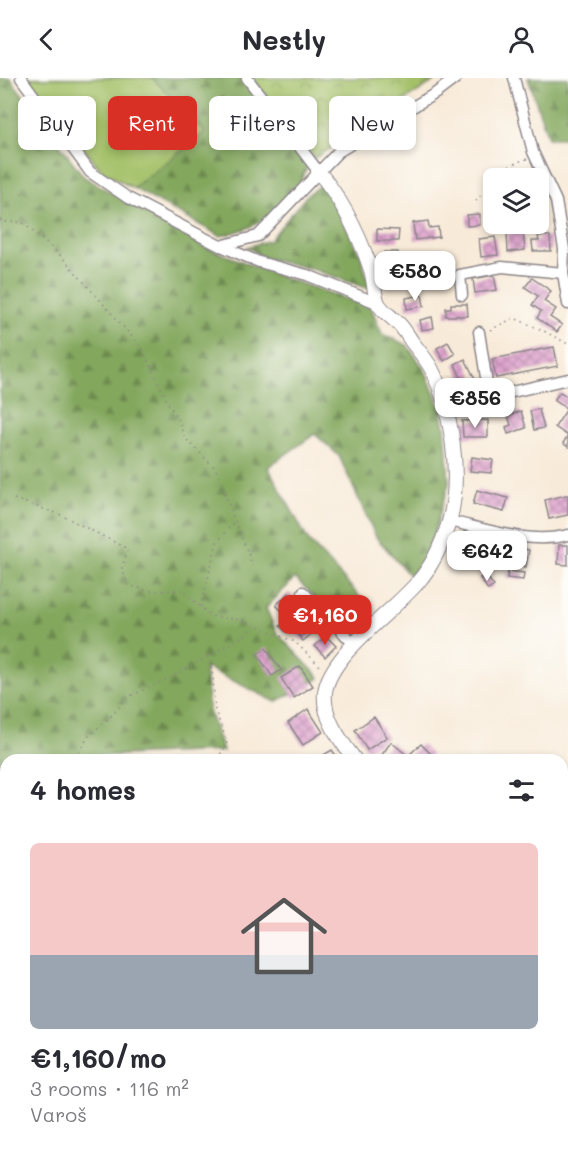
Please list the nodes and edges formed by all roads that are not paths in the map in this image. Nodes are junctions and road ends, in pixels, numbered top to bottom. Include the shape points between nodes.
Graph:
1 (21, 78) edge
2 (247, 78) edge
3 (456, 78) edge
4 (514, 78) edge
5 (318, 171) junction
6 (220, 246) junction
7 (566, 248) edge
8 (563, 273) junction
9 (462, 295) dead end
10 (377, 303) junction
11 (568, 304) edge
12 (484, 331) road end
13 (568, 379) edge
14 (489, 397) junction
15 (447, 407) junction
16 (449, 521) junction
17 (568, 535) edge
18 (303, 592) dead end
19 (354, 645) junction
20 (351, 754) edge

1 - 6 street via 90,172 128,198
2 - 5 street
3 - 5 street via 338,152
4 - 7 street via 534,157 556,201
5 - 6 street via 258,236
5 - 10 main road via 332,187 365,251
6 - 10 street
7 - 8 street
8 - 9 street via 502,267 460,274
8 - 11 street
10 - 15 main road via 430,367
12 - 14 street
13 - 14 street
14 - 15 street
15 - 16 main road via 452,427 454,480
16 - 17 street via 514,535
16 - 19 main road via 434,560 418,583
18 - 19 street
19 - 20 main road via 330,676 325,692 336,733

